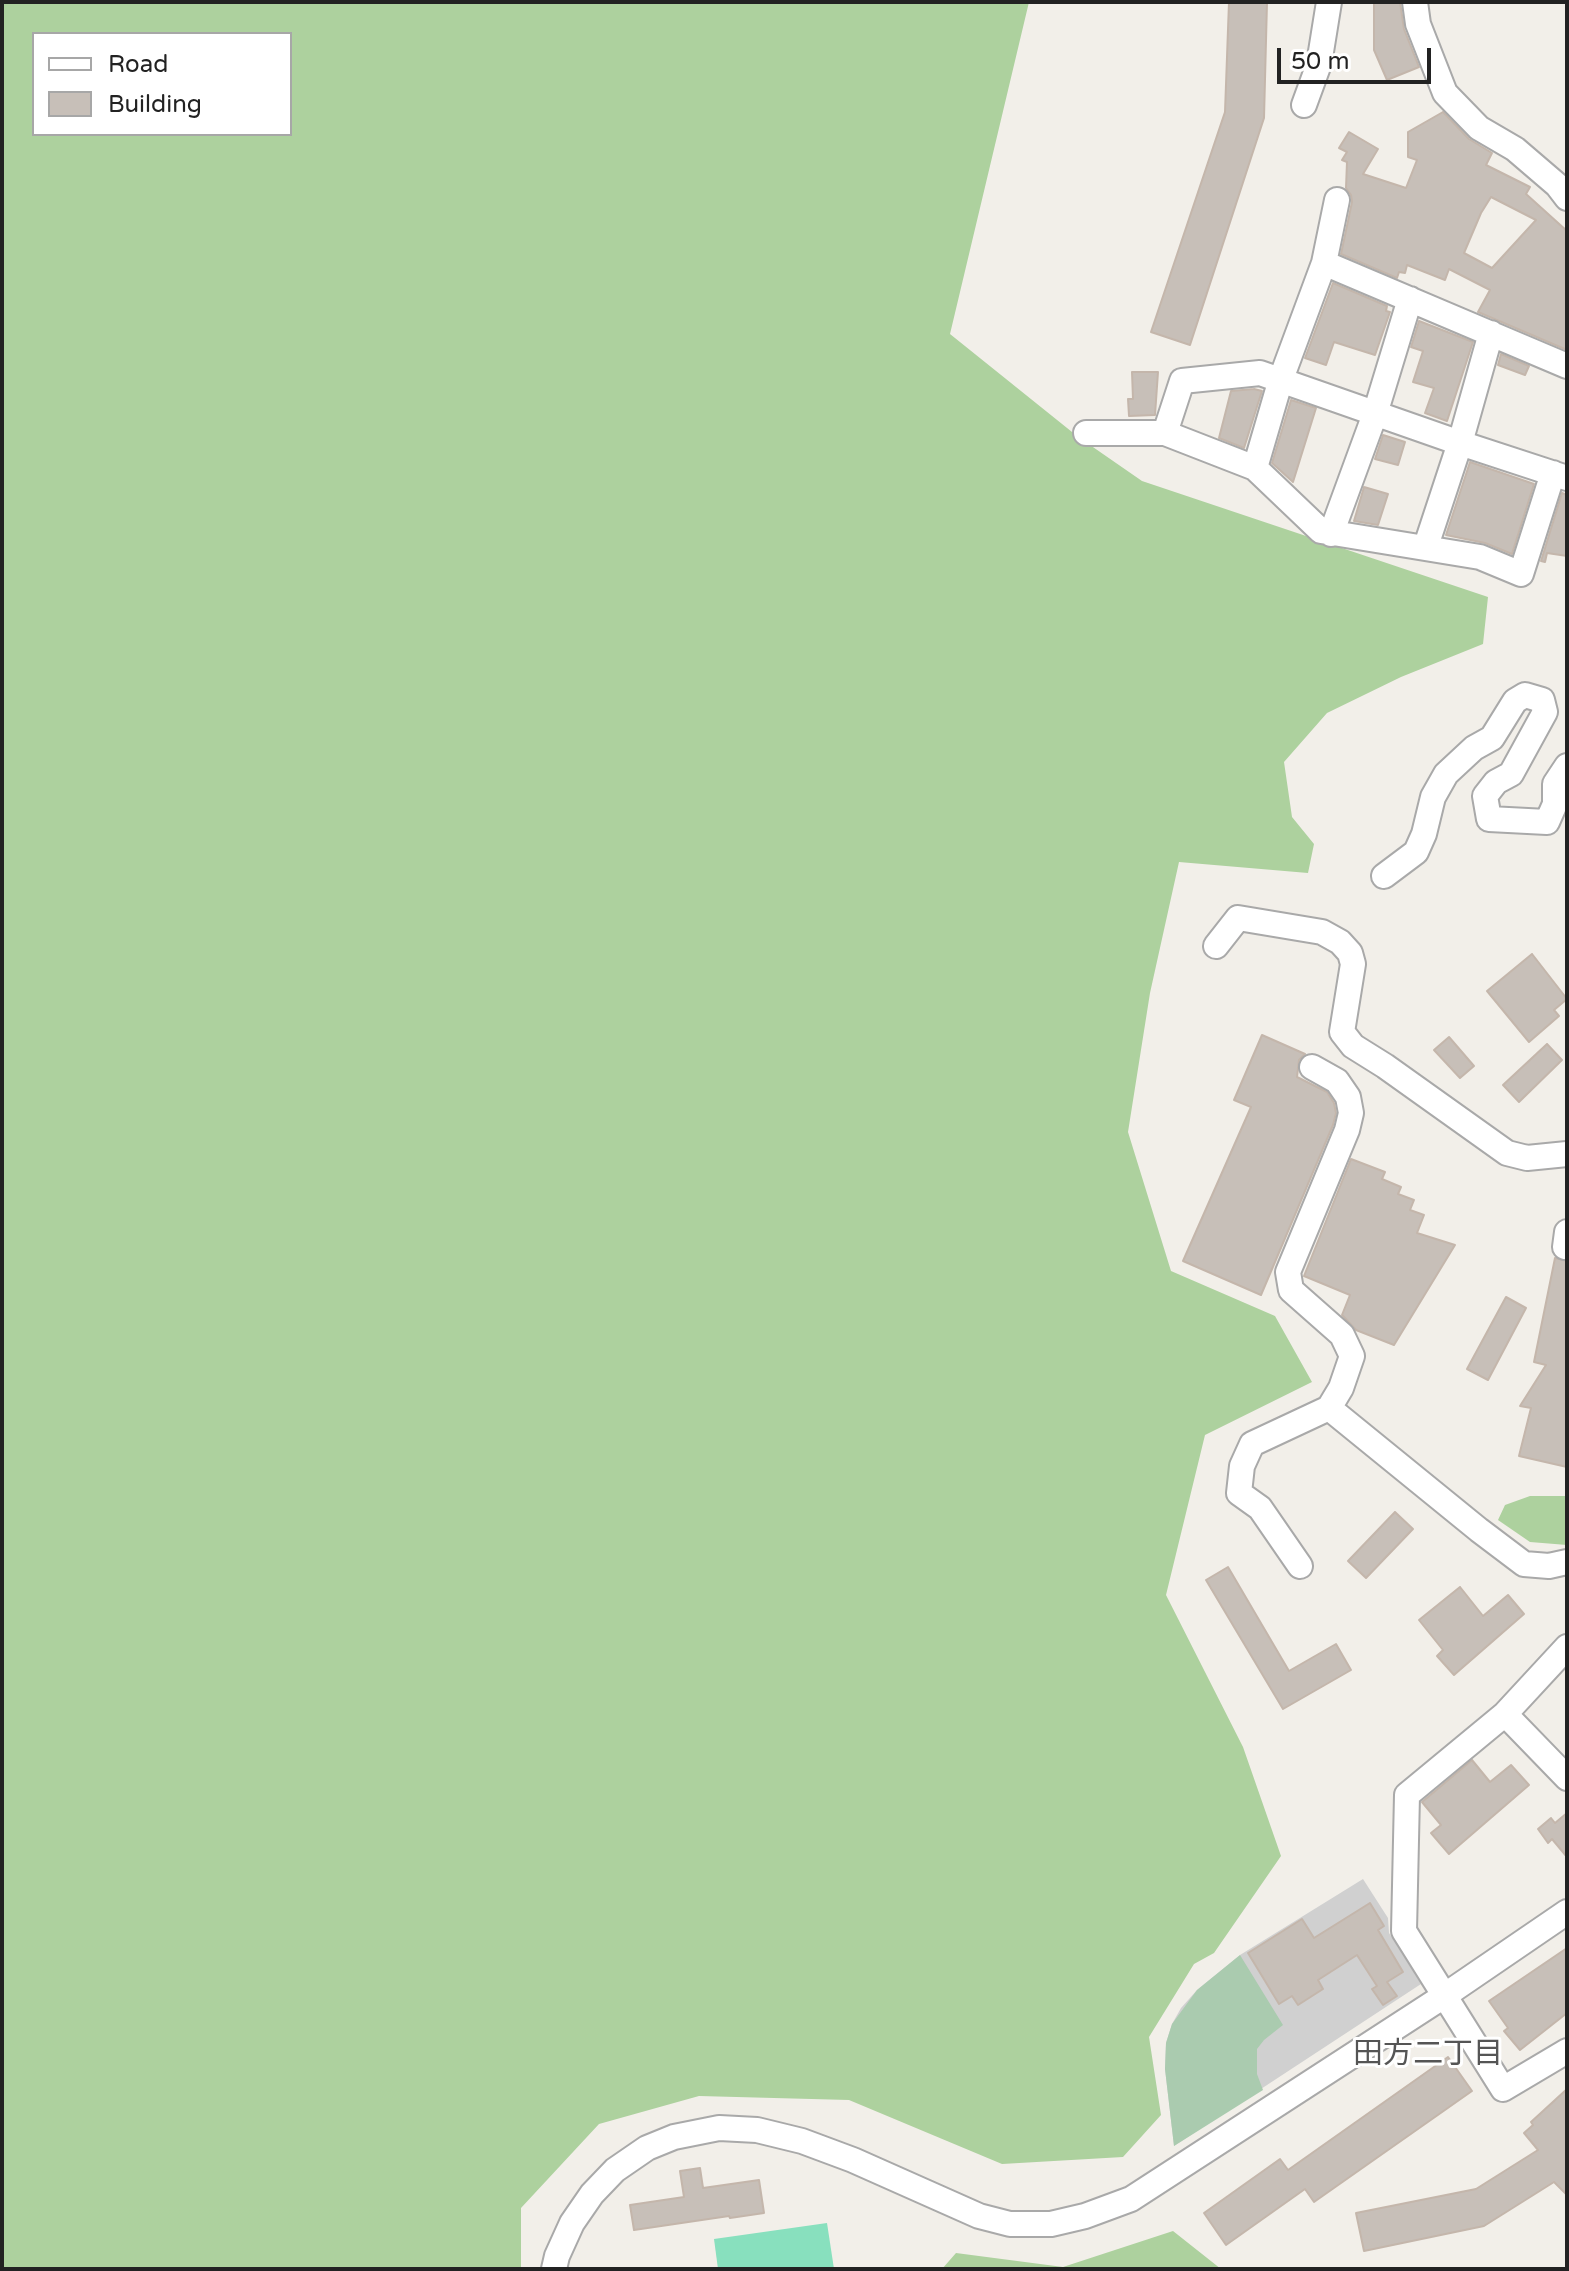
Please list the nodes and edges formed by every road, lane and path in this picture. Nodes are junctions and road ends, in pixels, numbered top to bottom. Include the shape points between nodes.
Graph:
1 (1329, 2) edge
2 (1415, 2) edge
3 (1304, 105) dead end
4 (1567, 198) edge
5 (1337, 200) dead end
6 (1324, 263) junction
7 (1410, 299) junction
8 (1491, 333) junction
9 (1567, 366) edge
10 (1281, 379) junction
11 (1375, 414) junction
12 (1086, 433) dead end
13 (1165, 433) junction
14 (1460, 443) junction
15 (1255, 468) junction
16 (1560, 476) edge
17 (1331, 534) junction
18 (1426, 546) junction
19 (1567, 766) edge
20 (1384, 876) dead end
21 (1216, 946) dead end
22 (1312, 1067) dead end
23 (1567, 1154) edge
24 (1329, 1408) junction
25 (1567, 1562) edge
26 (1300, 1566) dead end
27 (1567, 1647) edge
28 (1505, 1714) junction
29 (1567, 1778) edge
30 (1567, 1912) edge
31 (1444, 1996) junction
32 (1567, 2051) edge
33 (561, 2266) edge

1 - 3 street via 1319,64
2 - 4 street via 1418,24 1445,93 1479,128 1515,149
5 - 6 street
6 - 7 street
6 - 10 street
7 - 8 street
7 - 11 street
8 - 9 street
8 - 14 street
10 - 11 street
10 - 13 street via 1260,373 1182,381
10 - 15 street
11 - 14 street
11 - 17 street
12 - 13 street
13 - 15 street
14 - 16 street
14 - 18 street
15 - 17 street via 1321,531
16 - 18 street via 1521,574 1480,557
17 - 18 street
19 - 20 street via 1555,784 1555,804 1547,822 1489,819 1485,796 1511,774 1545,712 1542,700 1525,695 1515,701 1492,738 1446,774 1416,852
21 - 23 street via 1238,918 1322,932 1340,942 1353,964 1342,1032 1353,1046 1507,1153 1527,1158
22 - 24 street via 1337,1081 1351,1113 1288,1272 1291,1290 1342,1335 1352,1356
24 - 25 street via 1524,1564
24 - 26 street via 1252,1444 1242,1466 1239,1493 1260,1508
27 - 28 street
28 - 29 street
28 - 31 street via 1407,1795 1404,1931
30 - 31 street
31 - 32 street via 1503,2089
31 - 33 street via 1131,2199 1085,2216 1051,2224 1010,2224 979,2216 802,2141 719,2128 674,2137 615,2170 572,2223

